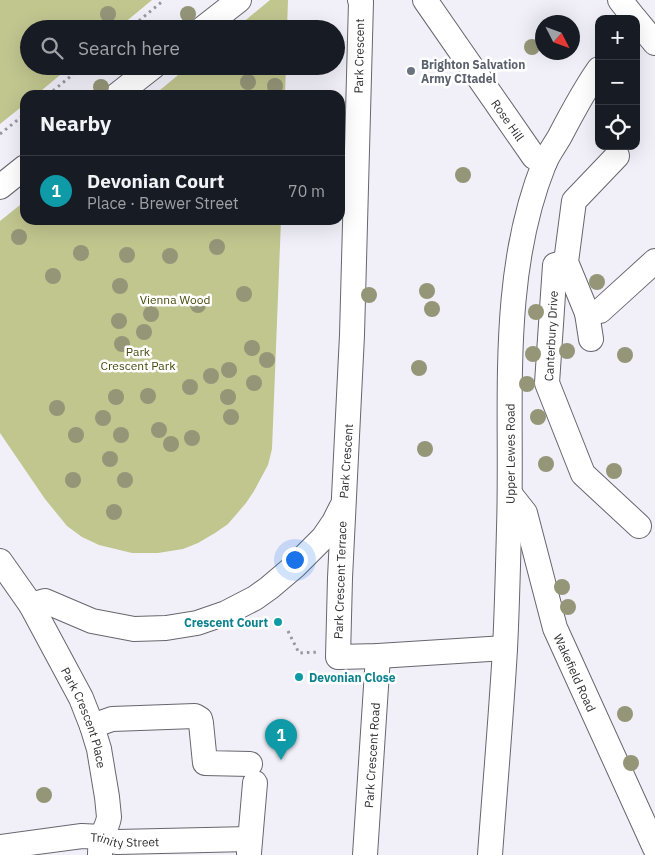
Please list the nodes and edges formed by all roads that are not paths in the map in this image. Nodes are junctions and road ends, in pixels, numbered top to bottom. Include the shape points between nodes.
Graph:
1 (239, 0) edge
2 (360, 0) edge
3 (425, 0) edge
4 (620, 0) edge
5 (213, 20) edge
6 (643, 26) edge
7 (143, 75) edge
8 (595, 77) edge
9 (123, 90) edge
10 (617, 156) dead end
11 (545, 162) junction
12 (20, 171) edge
13 (0, 187) edge
14 (519, 256) junction
15 (655, 261) edge
16 (561, 264) junction
17 (587, 312) junction
18 (591, 339) dead end
19 (510, 494) junction
20 (343, 504) junction
21 (639, 526) dead end
22 (0, 561) edge
23 (31, 605) junction
24 (505, 648) junction
25 (378, 656) junction
26 (92, 726) junction
27 (101, 846) edge
28 (0, 847) edge
29 (249, 847) edge
30 (655, 848) edge
31 (364, 855) edge
32 (490, 855) edge

1 - 5 street
2 - 20 street, Park Crescent via 352,335
3 - 11 street, Rose Hill via 534,157
4 - 6 street
7 - 9 street
8 - 11 street, Upper Lewes Road
10 - 16 street, Canterbury Drive via 574,201
11 - 14 street, Upper Lewes Road via 529,210
12 - 13 street
14 - 16 street
14 - 19 street, Upper Lewes Road via 513,297
15 - 17 street via 600,312
16 - 17 street, Canterbury Drive
16 - 21 street, Canterbury Drive via 547,383 583,474
17 - 18 street, Canterbury Drive
19 - 24 street, Upper Lewes Road
19 - 30 street, Wakefield Road via 526,513 555,628
20 - 23 street, Park Crescent via 323,538 295,566 255,598 197,623 134,629 92,621 45,601
20 - 25 street, Park Crescent Terrace via 340,578 330,654
22 - 23 street
23 - 26 street, Park Crescent Place via 76,686
24 - 25 street
24 - 32 street, Upper Lewes Road
25 - 31 street, Park Crescent Road
26 - 27 street, Park Crescent Place via 108,797 109,817
26 - 29 street via 112,719 195,716 200,719 205,763 252,773
27 - 28 street, Trinity Street via 82,836
27 - 29 street, Trinity Street via 112,841

